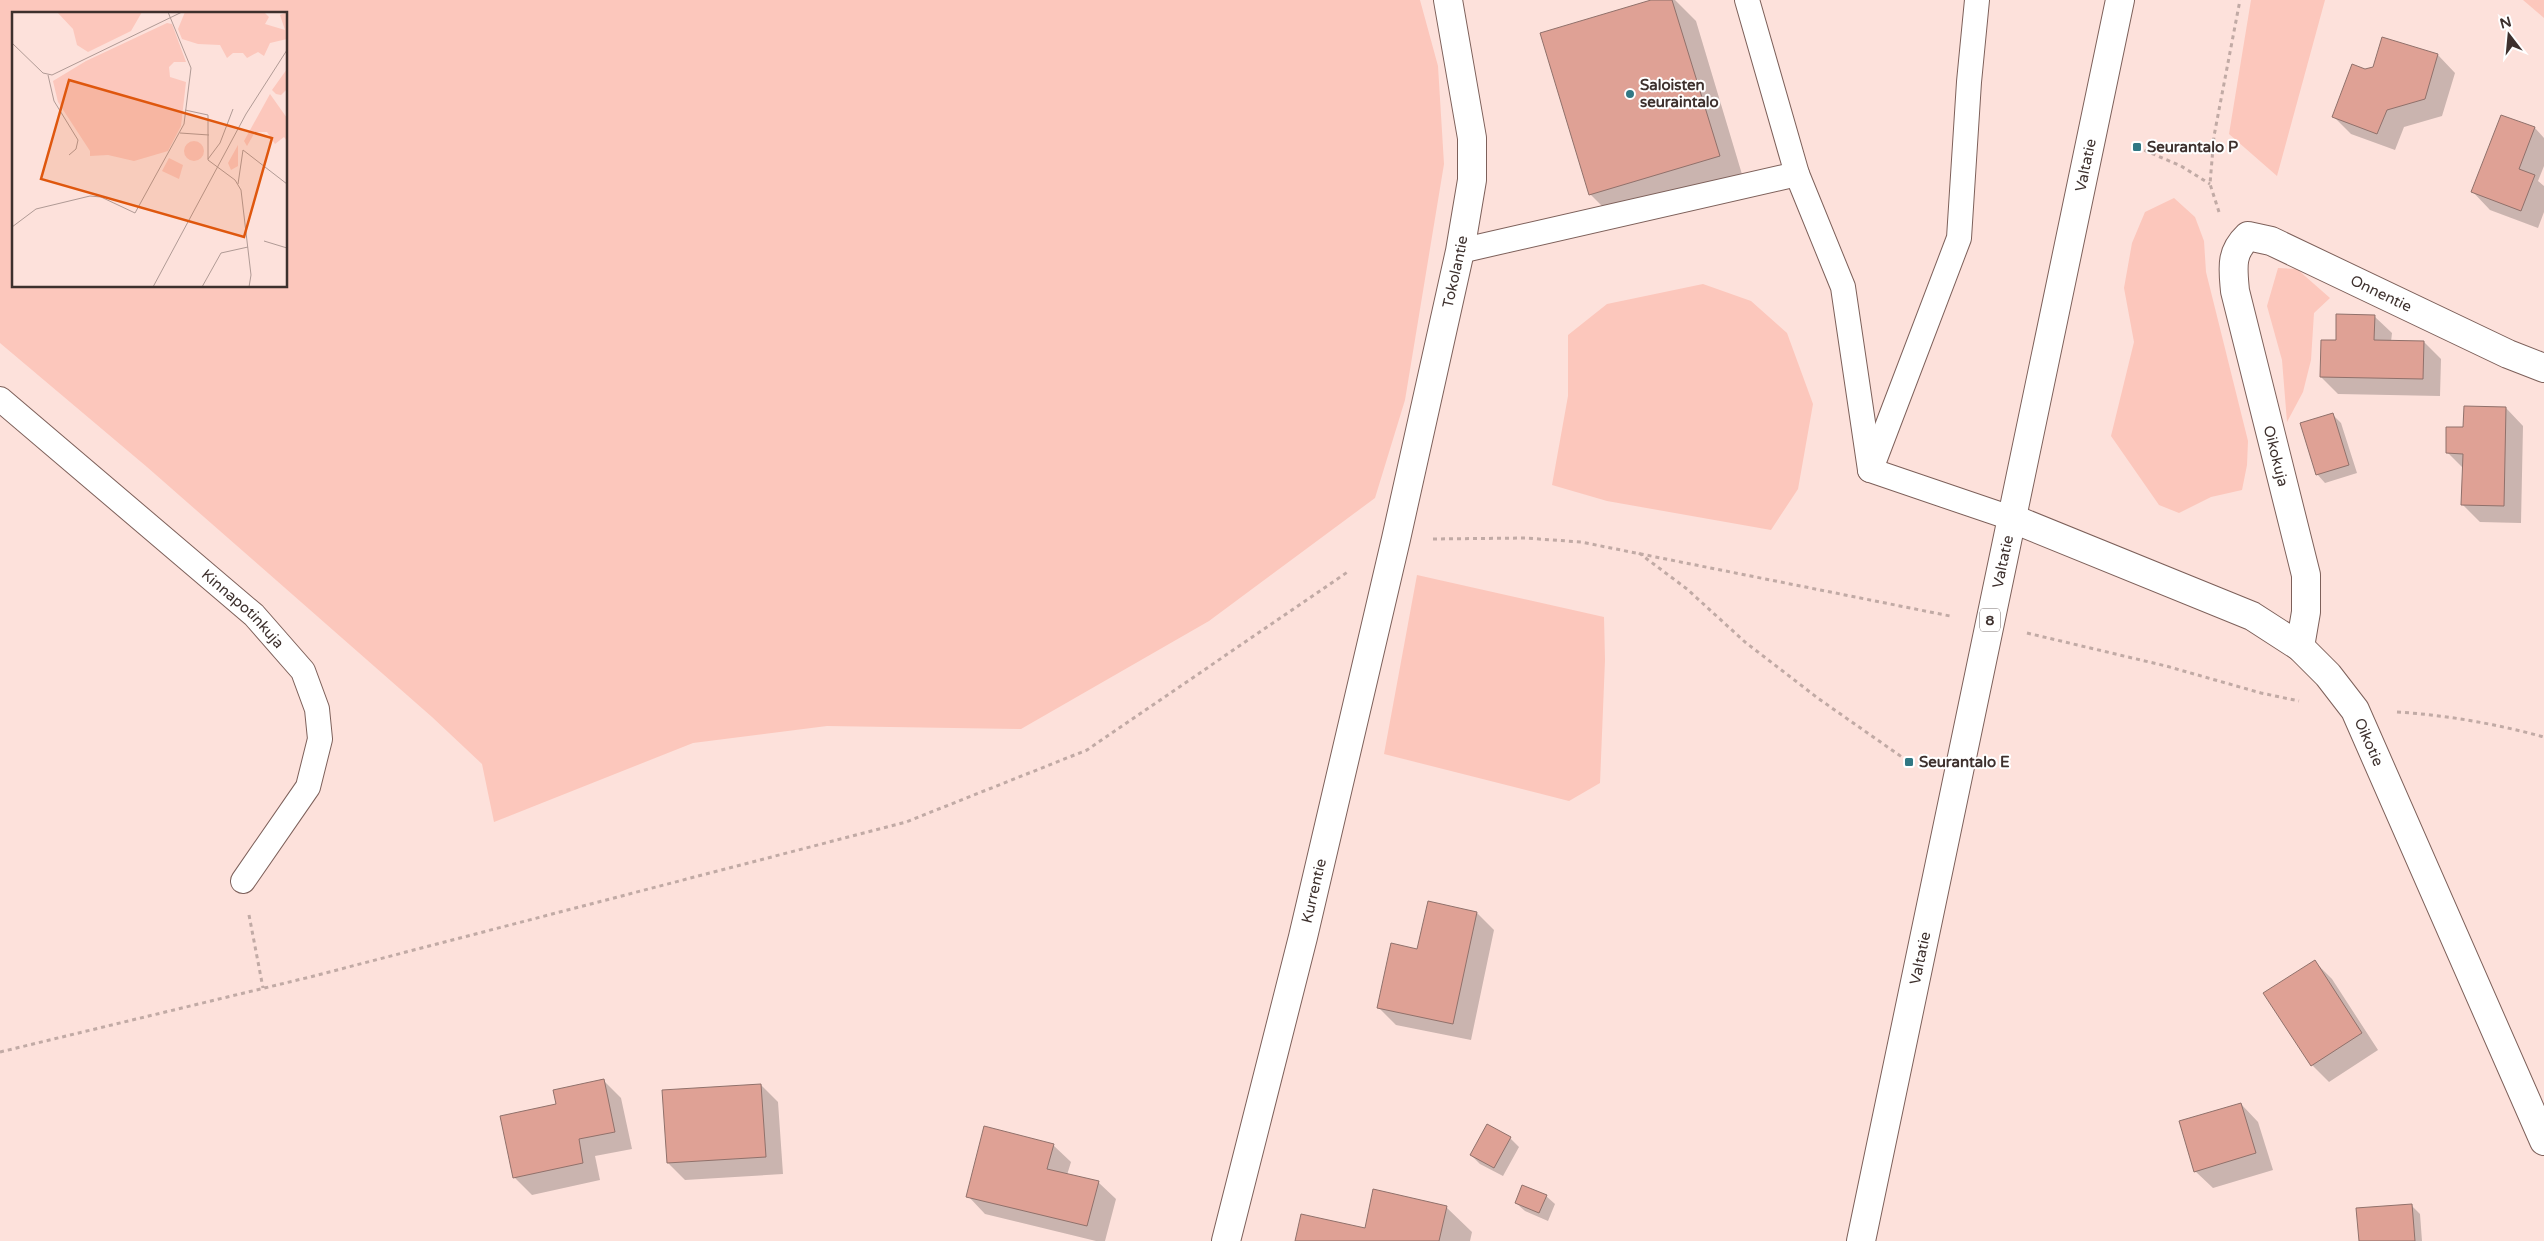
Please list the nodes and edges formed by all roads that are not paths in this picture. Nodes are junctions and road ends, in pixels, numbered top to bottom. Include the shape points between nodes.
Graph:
1 (1448, 0) edge
2 (1747, 0) edge
3 (1977, 0) edge
4 (2120, 0) edge
5 (1797, 174) junction
6 (1460, 251) junction
7 (2233, 265) joint
8 (2544, 368) edge
9 (0, 399) edge
10 (1870, 470) junction
11 (2011, 518) junction
12 (1396, 539) joint
13 (2300, 647) junction
14 (243, 882) road end
15 (2544, 1141) edge
16 (1226, 1241) edge
17 (1861, 1241) edge

1 - 6 main road, Tokolantie via 1472,138 1472,180
2 - 5 lane
3 - 10 lane via 1959,238
4 - 11 main road, Valtatie / 8
5 - 6 lane
5 - 10 lane via 1843,287
6 - 12 main road, Tokolantie
7 - 8 main road, Onnentie via 2238,246 2248,236 2271,241
7 - 13 main road, Oikokuja via 2235,291 2306,575 2306,612
9 - 14 lane, Kinnapotinkuja via 254,615 303,671 318,709 320,739 308,787
10 - 11 lane
11 - 13 main road, Oikotie via 2252,616
11 - 17 main road, Valtatie / 8
12 - 16 main road, Kurrentie via 1303,937
13 - 15 main road, Oikotie via 2328,675 2355,710

